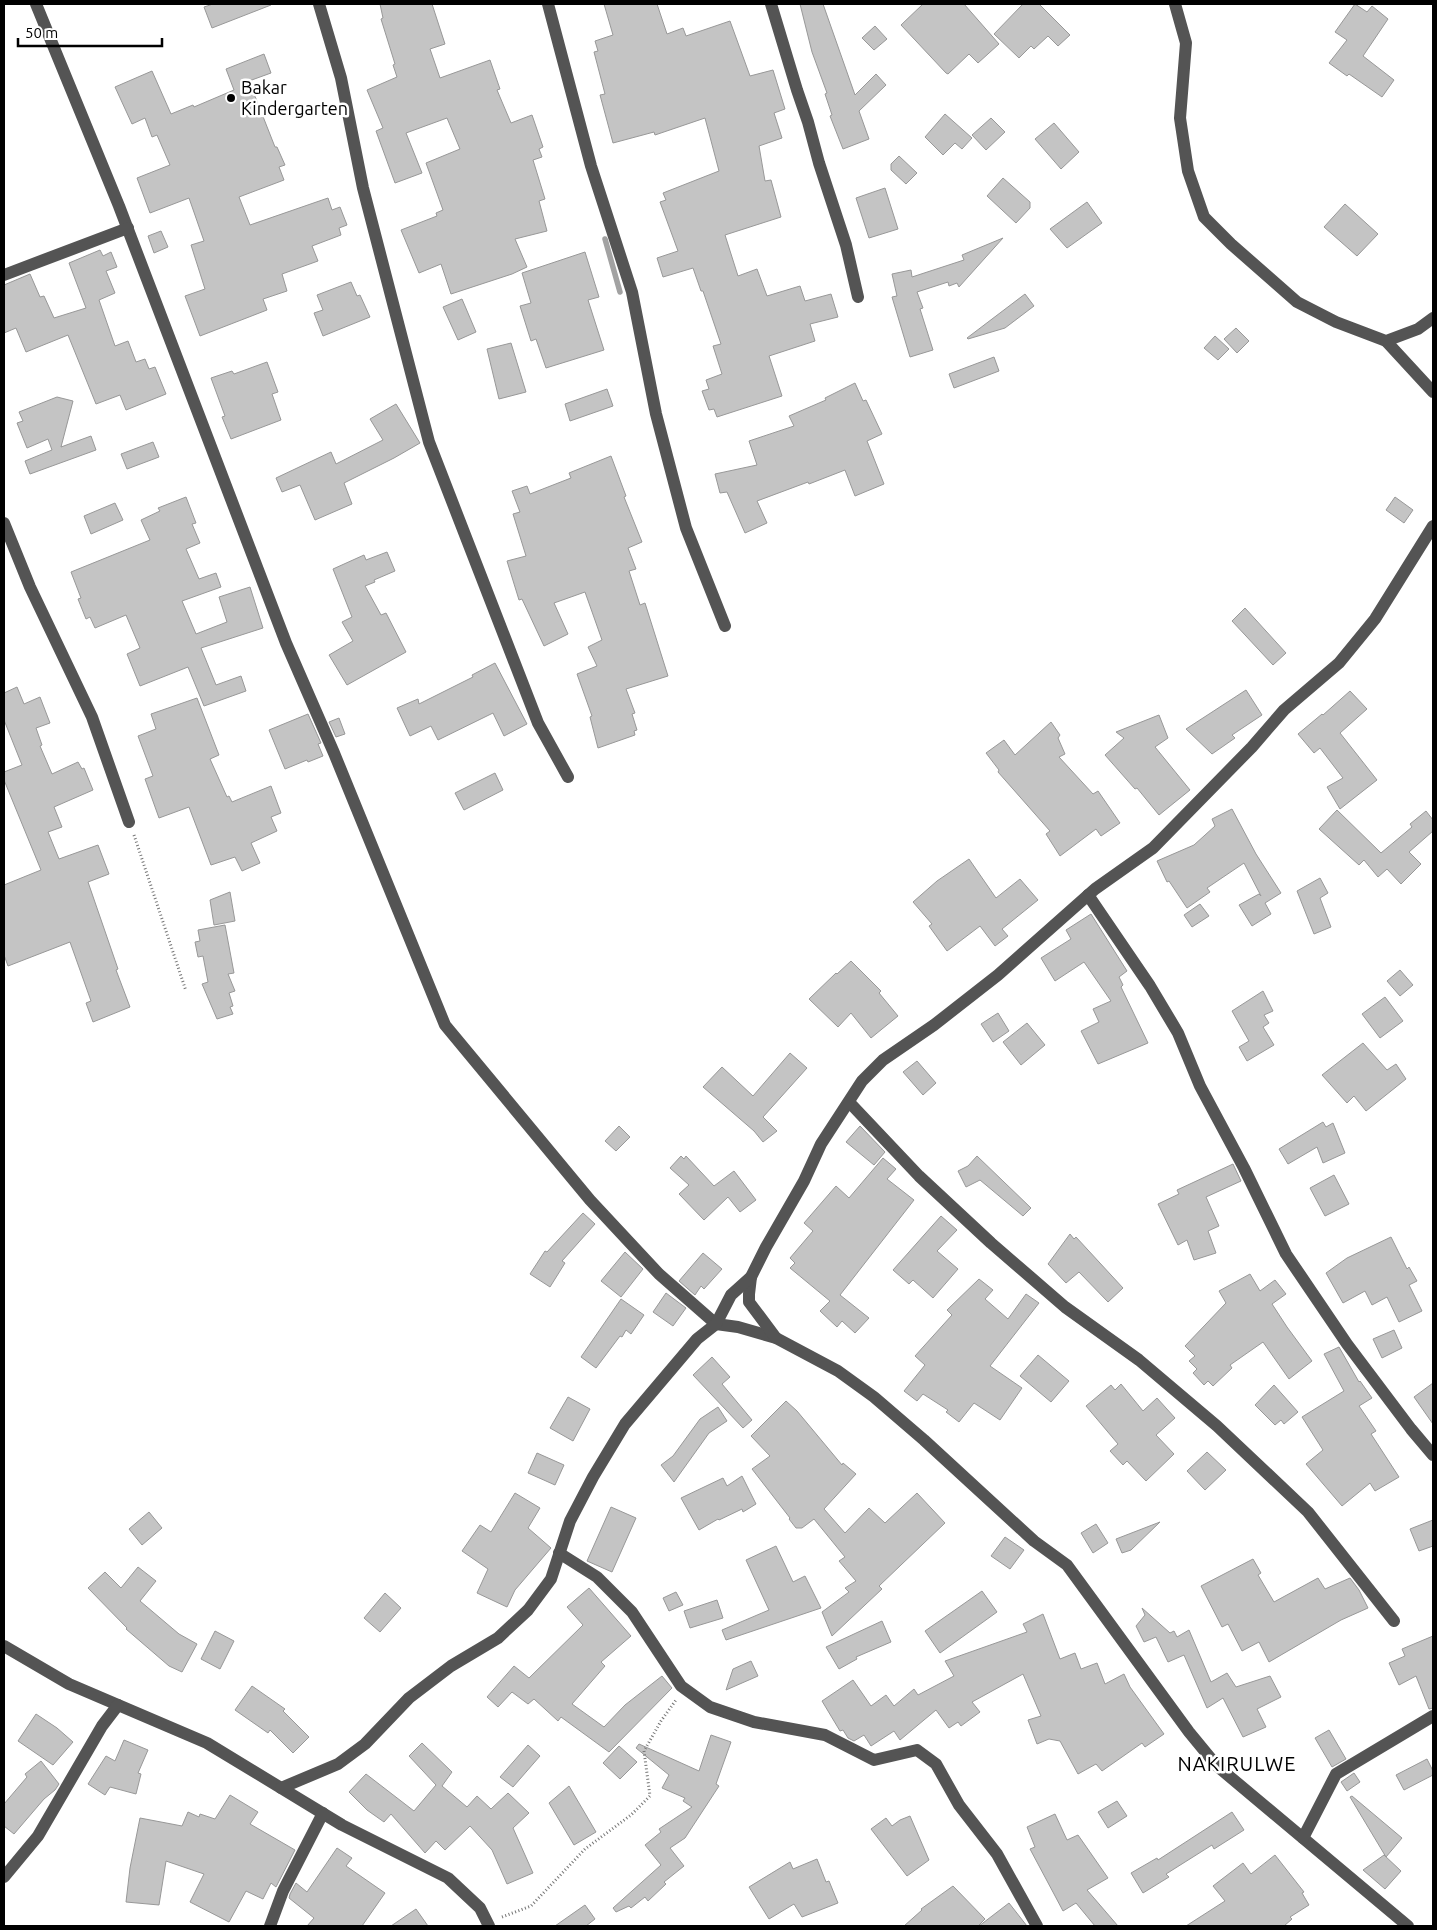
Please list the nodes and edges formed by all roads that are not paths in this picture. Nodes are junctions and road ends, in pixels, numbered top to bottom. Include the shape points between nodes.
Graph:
1 (36, 4) edge
2 (319, 4) edge
3 (548, 4) edge
4 (771, 4) edge
5 (1175, 4) edge
6 (128, 228) junction
7 (4, 275) edge
8 (858, 297) dead end
9 (1433, 318) edge
10 (1386, 341) junction
11 (1433, 392) edge
12 (4, 523) edge
13 (1433, 526) edge
14 (725, 626) dead end
15 (568, 777) dead end
16 (129, 822) road end
17 (1088, 895) junction
18 (849, 1102) junction
19 (752, 1276) junction
20 (716, 1324) junction
21 (776, 1338) junction
22 (1433, 1455) edge
23 (559, 1553) junction
24 (1394, 1621) dead end
25 (4, 1646) edge
26 (118, 1705) junction
27 (1433, 1716) edge
28 (281, 1788) junction
29 (323, 1813) junction
30 (1303, 1838) junction
31 (4, 1876) edge
32 (488, 1925) edge
33 (270, 1926) edge
34 (1037, 1926) edge
35 (1408, 1926) edge

1 - 6 street
2 - 15 street via 341,78 363,188 429,442 538,723
3 - 14 street via 591,166 632,292 656,414 686,528
4 - 8 street via 846,245
5 - 10 street via 1186,43 1180,118 1188,171 1204,217 1297,302 1336,322
6 - 7 street
6 - 20 street via 286,644 445,1025 590,1200 659,1274
9 - 10 street via 1418,329
10 - 11 street
12 - 16 street via 30,587 92,717
13 - 17 street via 1375,619 1339,663 1284,710 1153,848
17 - 18 street via 998,975 883,1060 862,1081
17 - 22 street via 1178,1033 1200,1086 1286,1254 1347,1344
18 - 19 street via 821,1144
18 - 24 street via 919,1176 991,1243 1065,1307 1139,1360 1196,1408 1308,1512
19 - 20 street via 731,1295
19 - 21 street via 750,1302
20 - 21 street
20 - 23 street via 698,1339 625,1424 570,1521
21 - 30 street via 838,1371 874,1397 1034,1541 1067,1565 1217,1766
23 - 28 street via 551,1579 528,1610 498,1638 451,1666 409,1698 365,1744 338,1764
23 - 34 street via 597,1577 632,1612 681,1686 710,1707 754,1722 825,1735 874,1760 917,1750 936,1764 960,1805 997,1854
25 - 26 street via 69,1684
26 - 28 street via 207,1744
26 - 31 street via 102,1726 38,1836
27 - 30 street via 1336,1774
28 - 29 street
29 - 32 street via 448,1878 480,1908
29 - 33 street via 283,1891
30 - 35 street

